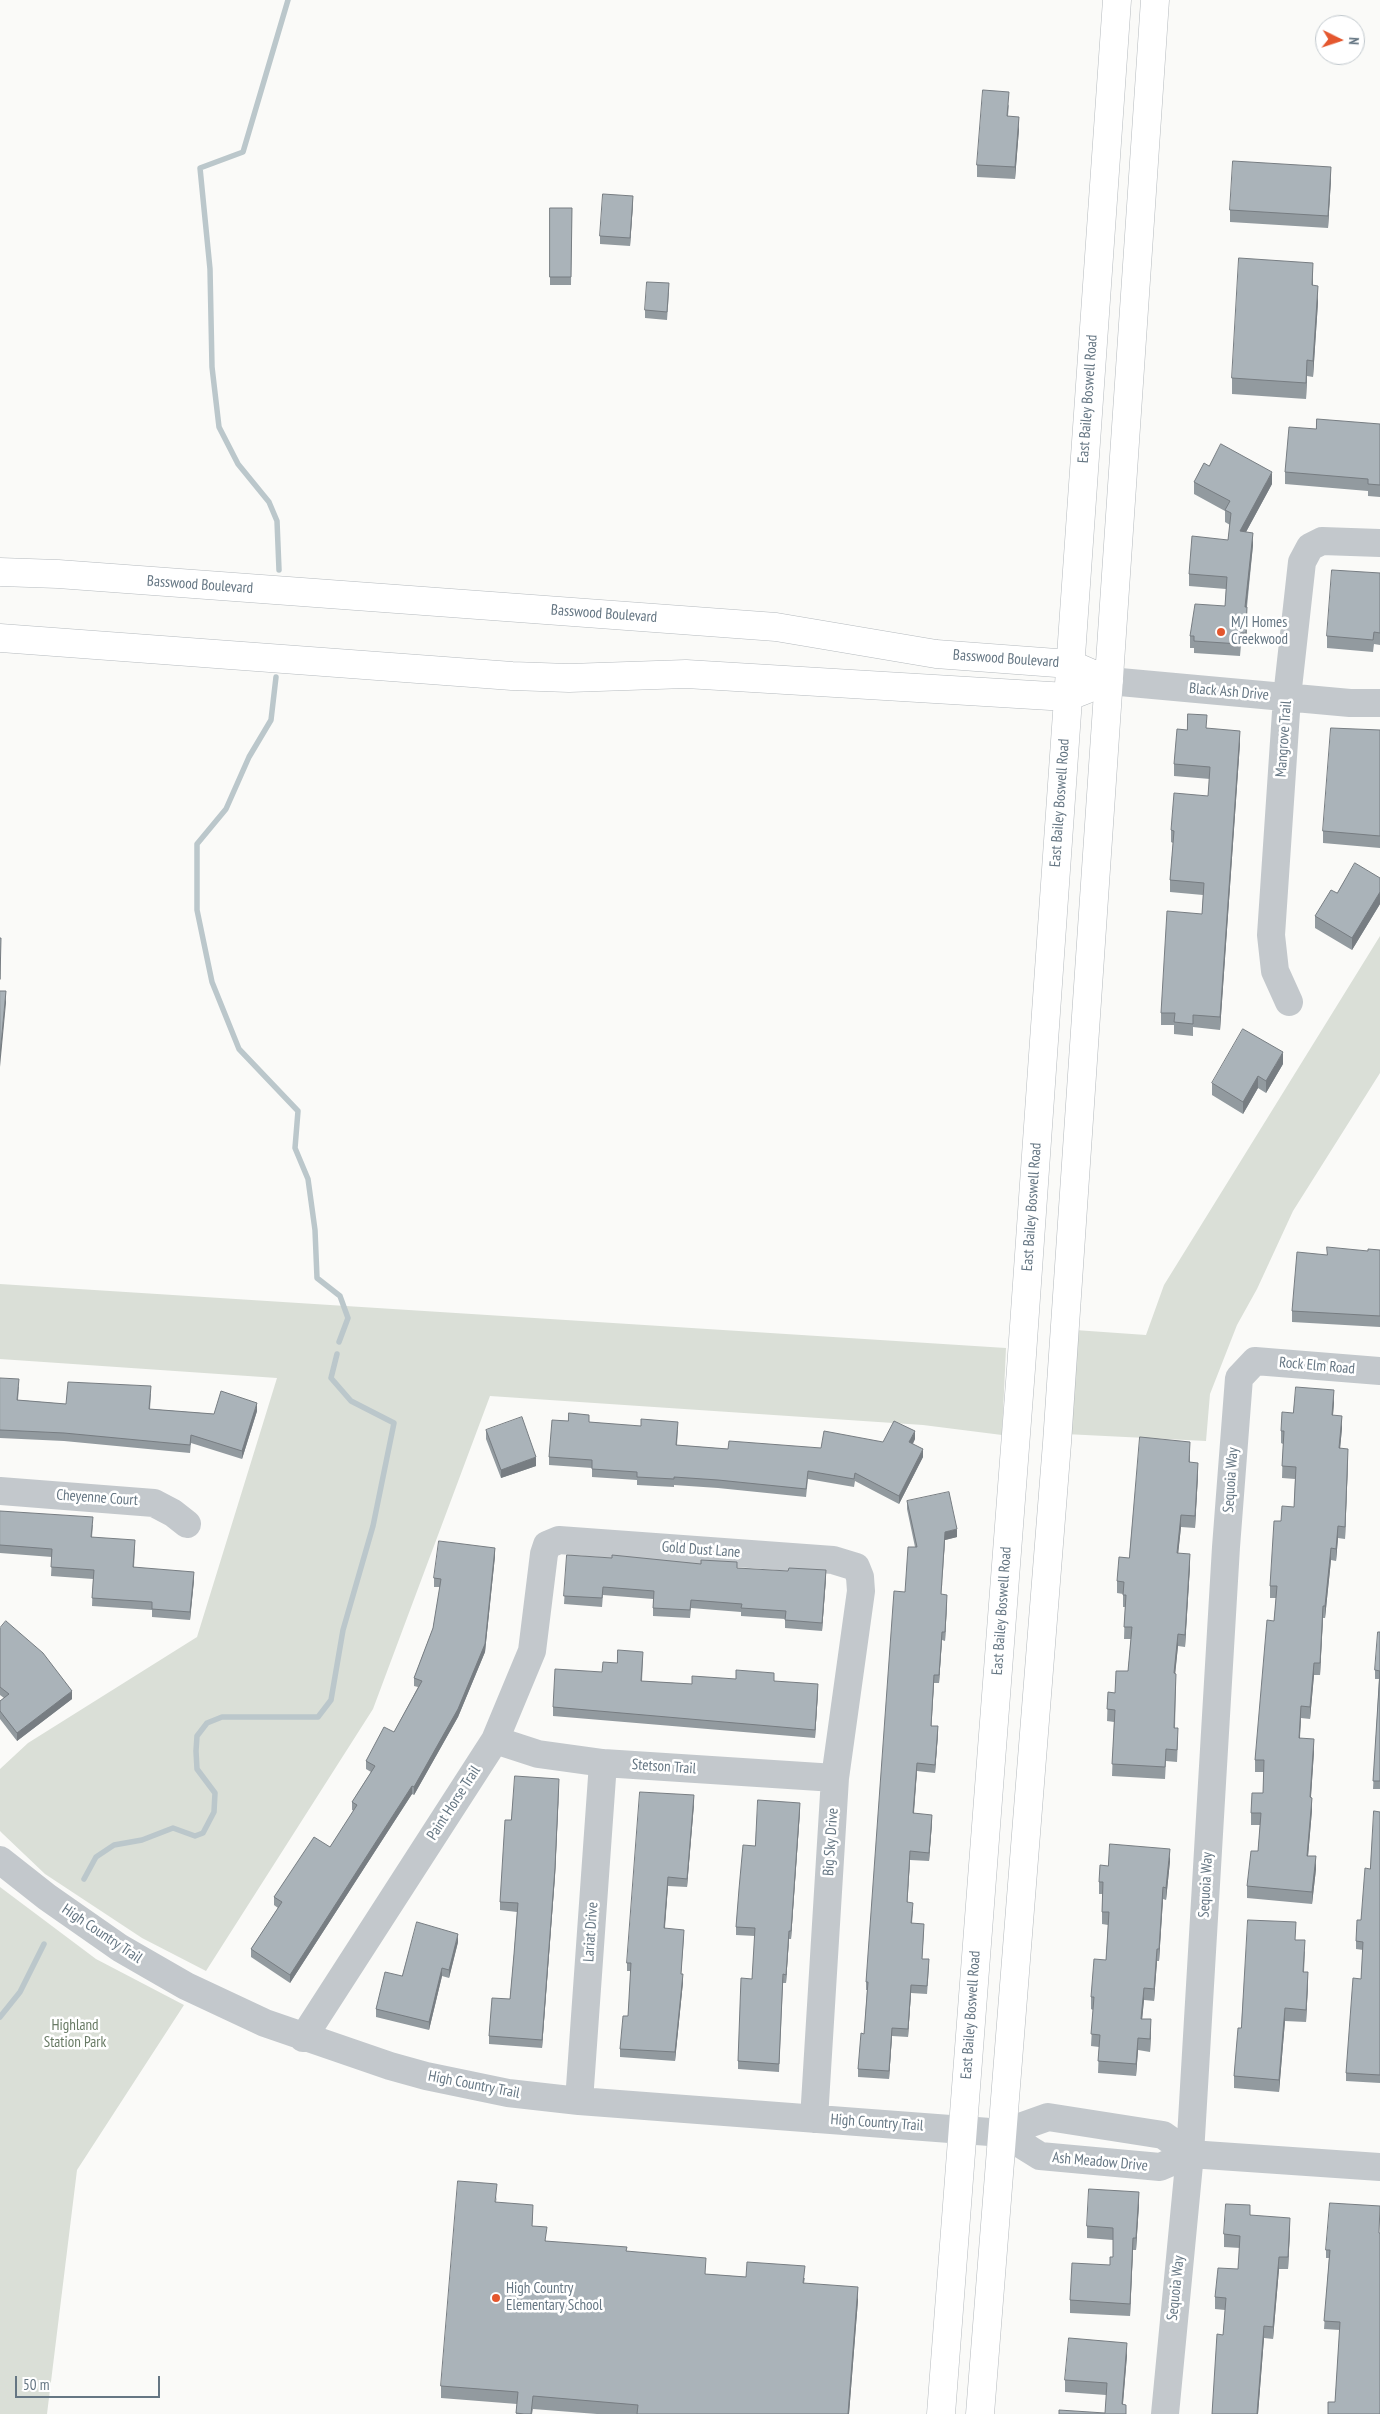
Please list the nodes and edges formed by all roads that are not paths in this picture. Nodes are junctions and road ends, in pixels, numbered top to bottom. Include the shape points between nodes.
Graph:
1 (1116, 12) edge
2 (1154, 13) edge
3 (1088, 396) junction
4 (1128, 401) junction
5 (1380, 543) edge
6 (0, 572) edge
7 (0, 638) edge
8 (1070, 664) junction
9 (1109, 681) junction
10 (1067, 696) junction
11 (1287, 697) junction
12 (1380, 703) edge
13 (1289, 1002) dead end
14 (1255, 1361) joint
15 (1380, 1371) edge
16 (0, 1491) edge
17 (186, 1524) dead end
18 (547, 1545) joint
19 (856, 1567) joint
20 (495, 1740) junction
21 (603, 1763) junction
22 (835, 1778) junction
23 (0, 1860) edge
24 (303, 2038) junction
25 (579, 2101) junction
26 (814, 2119) junction
27 (962, 2129) junction
28 (1002, 2133) junction
29 (1190, 2154) junction
30 (1380, 2167) edge
31 (941, 2414) edge
32 (980, 2414) edge
33 (1165, 2414) edge

1 - 2 main road
1 - 3 main road, East Bailey Boswell Road
2 - 4 main road
3 - 4 main road
3 - 8 main road, East Bailey Boswell Road
4 - 9 main road
5 - 11 street, Mangrove Trail via 1336,540 1322,541 1310,547 1302,562 1299,580
6 - 8 main road, Basswood Boulevard via 758,626 936,654
7 - 10 main road via 512,676 569,678 695,674
8 - 9 main road, Basswood Boulevard
8 - 10 main road, East Bailey Boswell Road
9 - 10 main road
9 - 11 street, Black Ash Drive
9 - 28 main road via 1057,1443
10 - 27 main road, East Bailey Boswell Road via 1022,1359
11 - 12 street, Black Ash Drive
11 - 13 street, Mangrove Trail via 1272,935 1275,971
14 - 15 street, Rock Elm Road
14 - 29 street, Sequoia Way via 1239,1378
16 - 17 street, Cheyenne Court via 154,1502 173,1512
18 - 19 street, Gold Dust Lane via 559,1540 833,1560
18 - 20 street, Paint Horse Trail via 532,1651
19 - 22 street, Big Sky Drive via 861,1591
20 - 21 street, Stetson Trail via 538,1754
20 - 24 street, Paint Horse Trail
21 - 22 street, Stetson Trail
21 - 25 street, Lariat Drive
22 - 26 street, Big Sky Drive
23 - 24 street, High Country Trail via 54,1902 142,1962 230,2008
24 - 25 street, High Country Trail via 426,2076 508,2093
25 - 26 street, High Country Trail
26 - 27 street, High Country Trail
27 - 28 street, High Country Trail
27 - 31 main road, East Bailey Boswell Road
28 - 29 street, Ash Meadow Drive via 1040,2156 1160,2167
28 - 29 street via 1048,2117 1163,2135
28 - 32 main road
29 - 30 street, Ash Meadow Drive
29 - 33 street, Sequoia Way

